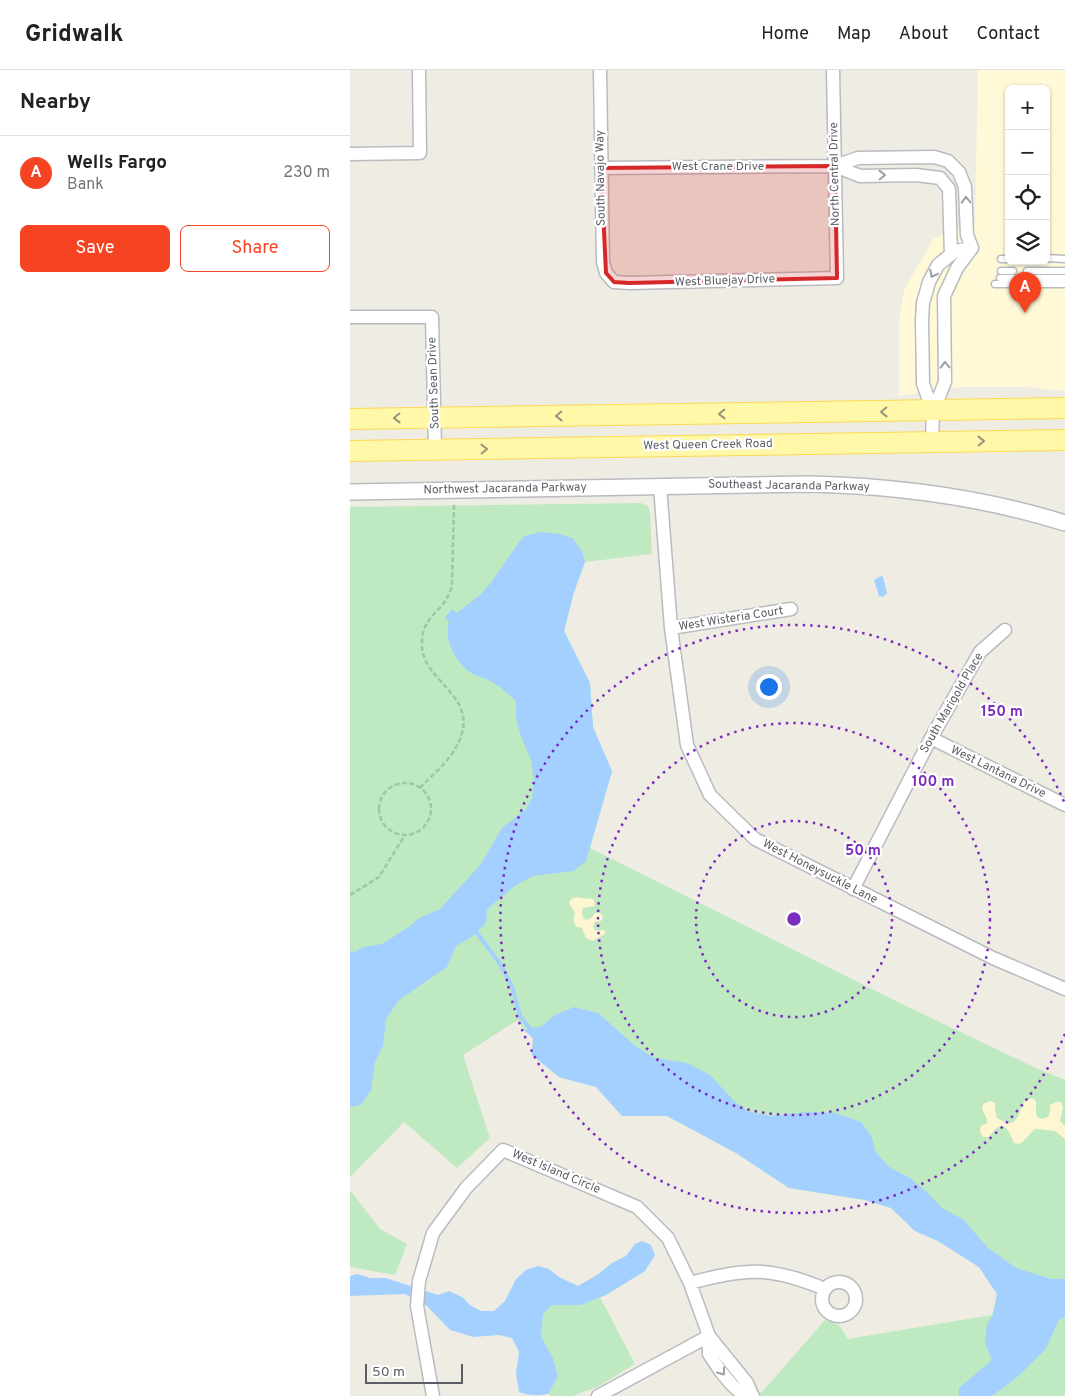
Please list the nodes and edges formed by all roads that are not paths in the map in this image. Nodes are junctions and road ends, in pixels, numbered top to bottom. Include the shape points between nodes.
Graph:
1 (420, 70) edge
2 (600, 70) edge
3 (833, 70) edge
4 (350, 154) edge
5 (835, 166) junction
6 (601, 168) junction
7 (972, 248) junction
8 (950, 255) junction
9 (1050, 258) edge
10 (1001, 259) dead end
11 (1005, 259) edge
12 (1065, 259) edge
13 (1013, 271) dead end
14 (1065, 271) edge
15 (837, 278) joint
16 (1027, 278) junction
17 (1065, 278) edge
18 (614, 282) joint
19 (995, 284) dead end
20 (1065, 284) edge
21 (350, 317) edge
22 (1065, 408) edge
23 (933, 411) junction
24 (435, 417) junction
25 (350, 419) edge
26 (1065, 440) edge
27 (932, 442) junction
28 (435, 449) junction
29 (350, 451) edge
30 (660, 486) junction
31 (350, 492) edge
32 (1065, 524) edge
33 (791, 609) dead end
34 (671, 628) junction
35 (1005, 630) dead end
36 (931, 738) junction
37 (1065, 805) edge
38 (853, 888) junction
39 (1065, 990) edge
40 (690, 1283) junction
41 (826, 1289) dead end
42 (709, 1336) junction
43 (433, 1396) edge
44 (598, 1396) edge
45 (752, 1396) edge

1 - 4 street via 420,153
2 - 6 street, South Navajo Way
3 - 5 street, North Central Drive
5 - 6 street, West Crane Drive
7 -> 5 street, West Crane Drive via 967,235 965,187 959,172 948,160 934,157 858,158
5 -> 8 street, West Crane Drive via 860,176 940,178 949,190
5 - 15 street, North Central Drive
6 - 18 street, South Navajo Way via 603,262 606,273
7 - 8 street
23 -> 7 street via 945,382 944,296 957,268
8 -> 23 street via 938,265 929,282 922,321 922,384
9 - 12 lane
10 - 11 lane
13 - 19 lane via 1001,275 1013,281
14 - 16 lane
15 - 18 street, West Bluejay Drive
16 - 17 lane
16 - 20 lane
21 - 24 street, South Sean Drive via 432,316
22 - 23 main road
23 -> 24 main road
23 - 27 street
24 -> 25 main road
24 - 28 street, South Sean Drive
27 -> 26 main road, West Queen Creek Road
28 -> 27 main road, West Queen Creek Road
28 - 29 main road, West Queen Creek Road
30 - 31 street, Northwest Jacaranda Parkway
30 - 32 street, Southeast Jacaranda Parkway via 809,484 890,488 940,494
30 - 34 street, West Honeysuckle Lane
33 - 34 street, West Wisteria Court
34 - 38 street, West Honeysuckle Lane via 687,745 710,795 756,839
35 - 36 street, South Marigold Place via 980,652
36 - 37 street, West Lantana Drive
36 - 38 street, South Marigold Place
38 - 39 street, West Honeysuckle Lane
40 - 41 street via 723,1274 761,1271 784,1274
40 - 42 street, West Island Circle
40 - 43 street, West Island Circle via 668,1238 637,1207 503,1150 466,1188 433,1233 419,1282 417,1306
42 - 44 street
42 - 45 street, West Island Circle via 747,1383

